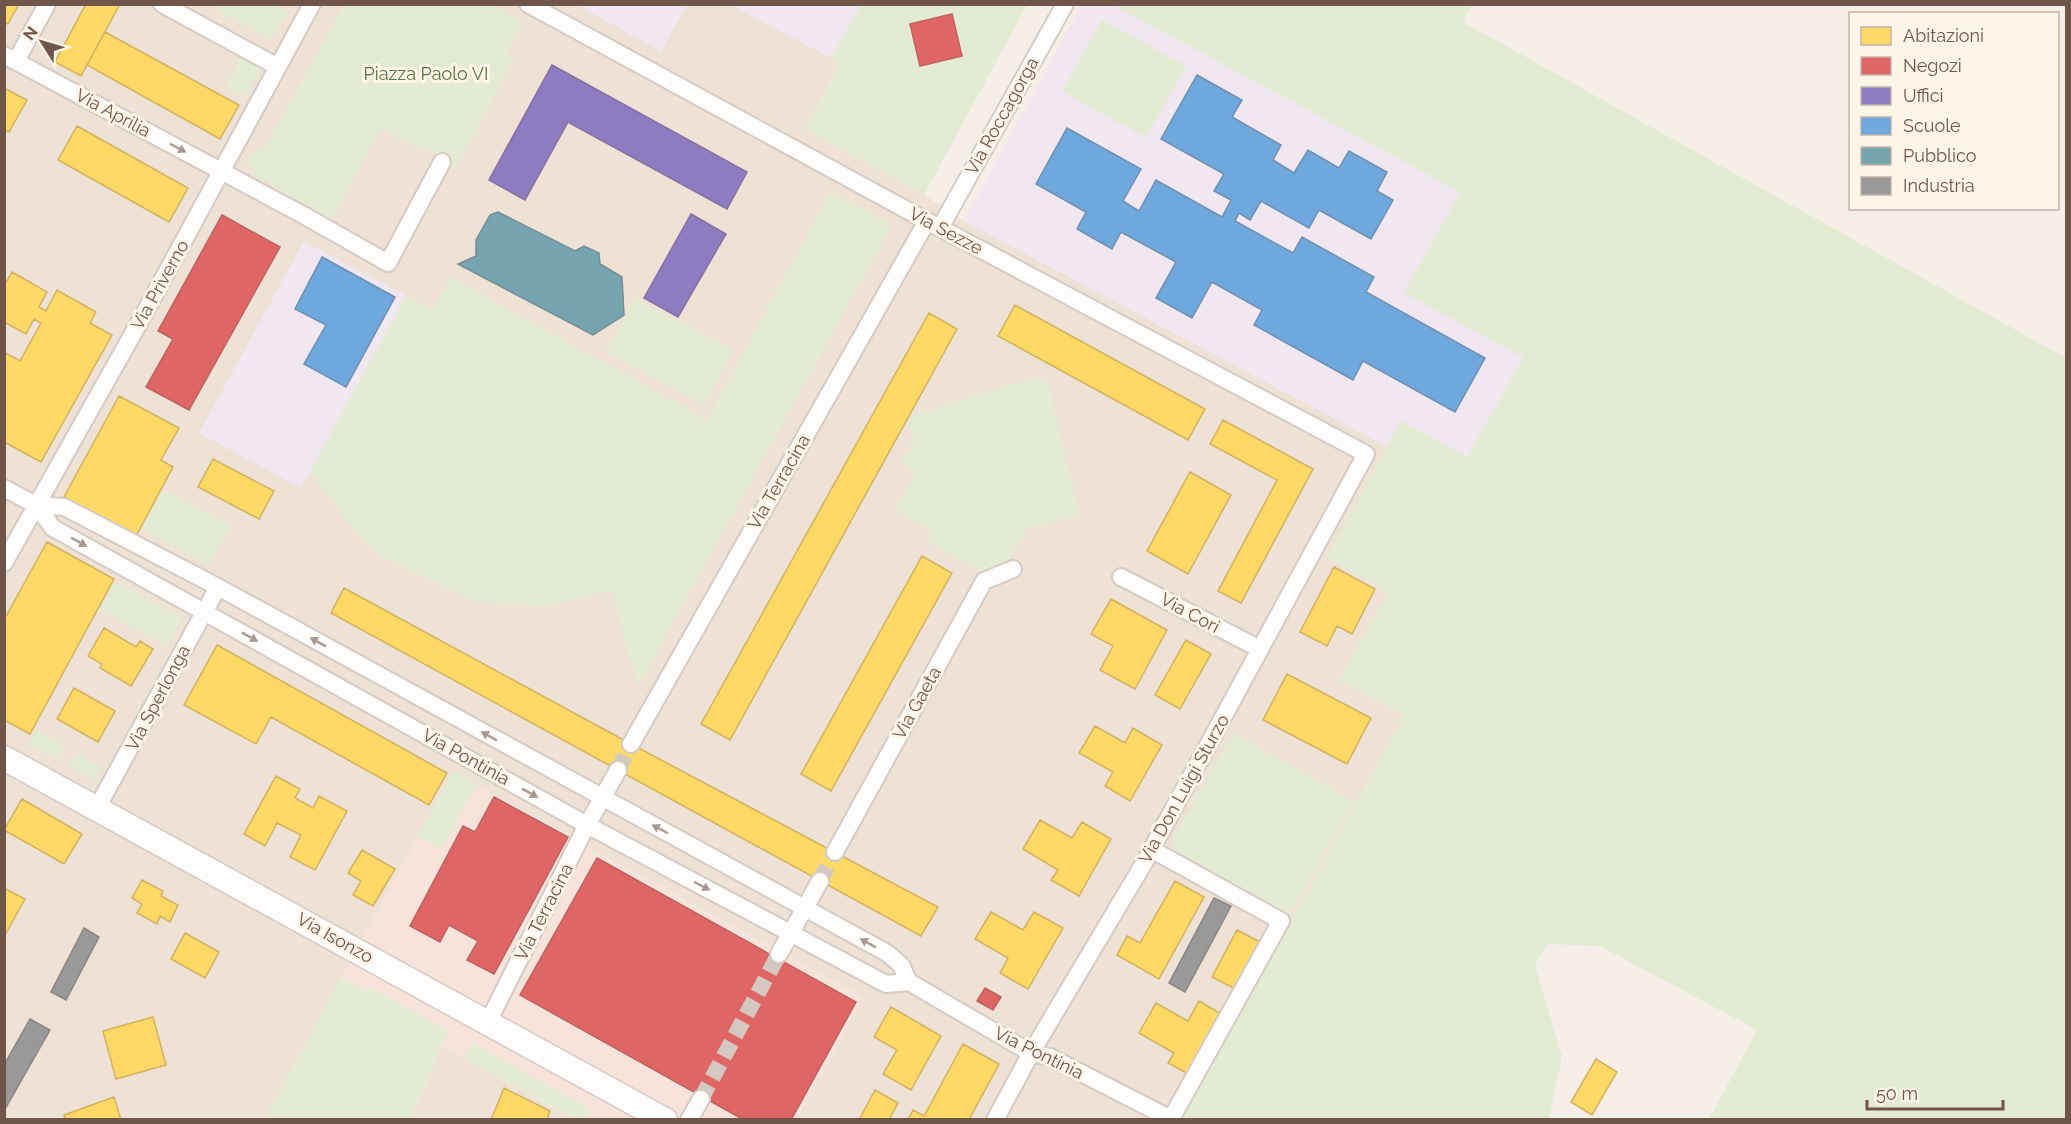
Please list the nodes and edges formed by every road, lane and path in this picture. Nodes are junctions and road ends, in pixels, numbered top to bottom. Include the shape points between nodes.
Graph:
1 (47, 4) edge
2 (162, 4) edge
3 (312, 4) edge
4 (528, 4) edge
5 (1065, 4) edge
6 (10, 58) edge
7 (278, 67) junction
8 (442, 162) dead end
9 (222, 171) junction
10 (933, 224) junction
11 (1366, 454) joint
12 (4, 488) edge
13 (36, 505) junction
14 (4, 563) edge
15 (1013, 569) dead end
16 (1121, 577) dead end
17 (218, 587) junction
18 (204, 612) junction
19 (1260, 649) junction
20 (632, 744) tunnel mouth
21 (8, 766) edge
22 (618, 770) tunnel mouth
23 (602, 798) junction
24 (97, 808) junction
25 (587, 825) junction
26 (1151, 849) junction
27 (835, 852) tunnel mouth
28 (820, 881) tunnel mouth
29 (805, 908) junction
30 (791, 933) junction
31 (779, 954) tunnel mouth
32 (909, 982) junction
33 (488, 1022) junction
34 (1031, 1053) junction
35 (701, 1100) tunnel mouth
36 (665, 1119) edge
37 (689, 1119) edge
38 (995, 1119) edge
39 (1171, 1119) edge

1 - 6 street
2 - 7 street
3 - 7 street, Via Priverno
4 - 10 street, Via Sezze
5 - 10 street, Via Roccagorga
6 -> 9 street, Via Aprilia
7 - 9 street, Via Priverno
8 - 9 street via 388,262
9 - 13 street, Via Priverno
10 - 11 street, Via Sezze
10 - 20 street, Via Terracina
11 - 19 street, Via Don Luigi Sturzo
12 - 13 street, Via Pontinia
13 - 14 street, Via Priverno
13 - 17 street, Via Pontinia via 64,507
13 -> 18 street, Via Pontinia via 53,528
15 - 27 street, Via Gaeta via 984,581
16 - 19 street, Via Cori
17 - 18 street, Via Sperlonga
23 -> 17 street, Via Pontinia
18 - 24 street, Via Sperlonga
18 -> 25 street, Via Pontinia
19 - 26 street, Via Don Luigi Sturzo
21 - 24 main road, Via Isonzo
22 - 23 street, Via Terracina
23 - 25 street, Via Terracina
29 -> 23 street, Via Pontinia
24 - 33 main road, Via Isonzo
25 -> 30 street, Via Pontinia
25 - 33 street, Via Terracina
26 - 34 street, Via Don Luigi Sturzo
26 - 39 street via 1281,921
28 - 29 street
29 - 30 street
32 -> 29 street, Via Pontinia via 901,965 887,953
30 - 31 street
30 - 32 street, Via Pontinia via 886,984
32 - 34 street, Via Pontinia
33 - 36 main road, Via Isonzo
34 - 38 street, Via Don Luigi Sturzo
34 - 39 street, Via Pontinia via 1050,1058
35 - 37 street

